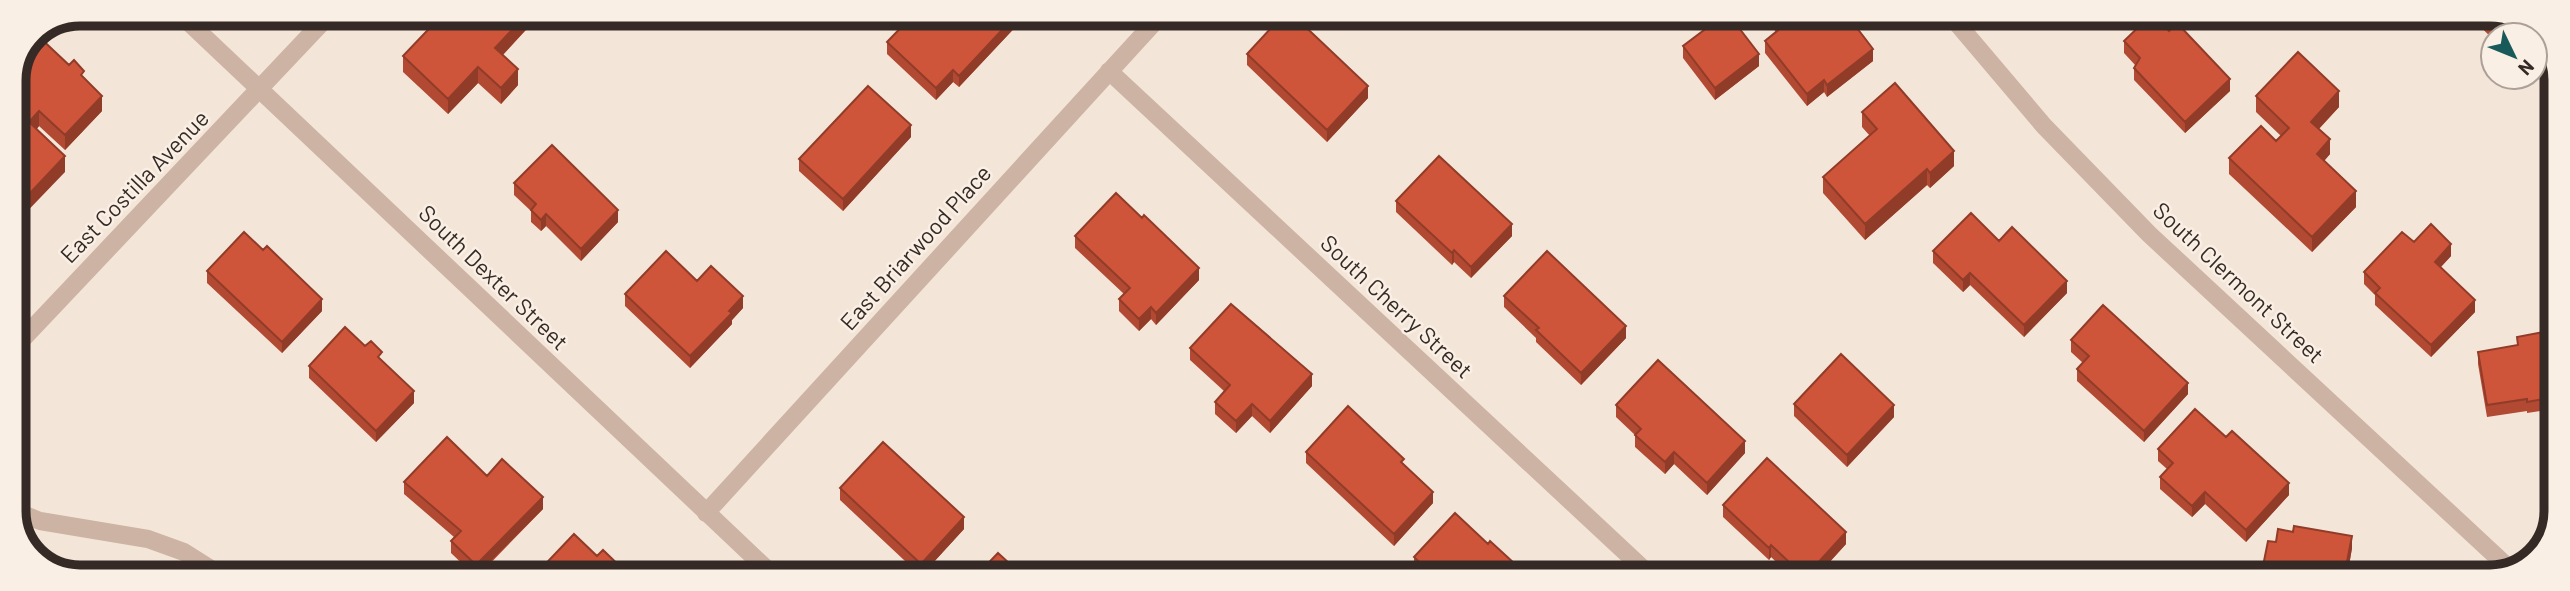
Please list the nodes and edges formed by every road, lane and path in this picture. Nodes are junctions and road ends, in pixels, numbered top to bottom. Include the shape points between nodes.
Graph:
1 (193, 26) edge
2 (319, 26) edge
3 (1151, 26) edge
4 (1959, 26) edge
5 (1108, 71) junction
6 (260, 89) junction
7 (26, 335) edge
8 (706, 513) junction
9 (26, 516) edge
10 (2503, 563) edge
11 (205, 565) edge
12 (762, 565) edge
13 (1640, 565) edge

1 - 6 street, South Dexter Street
2 - 6 street, East Costilla Avenue
3 - 5 street, East Briarwood Place
4 - 10 street, South Clermont Street via 2044,126 2149,234
5 - 8 street, East Briarwood Place
5 - 13 street, South Cherry Street
6 - 7 street, East Costilla Avenue
6 - 8 street, South Dexter Street
8 - 12 street, South Dexter Street
9 - 11 street via 148,539

